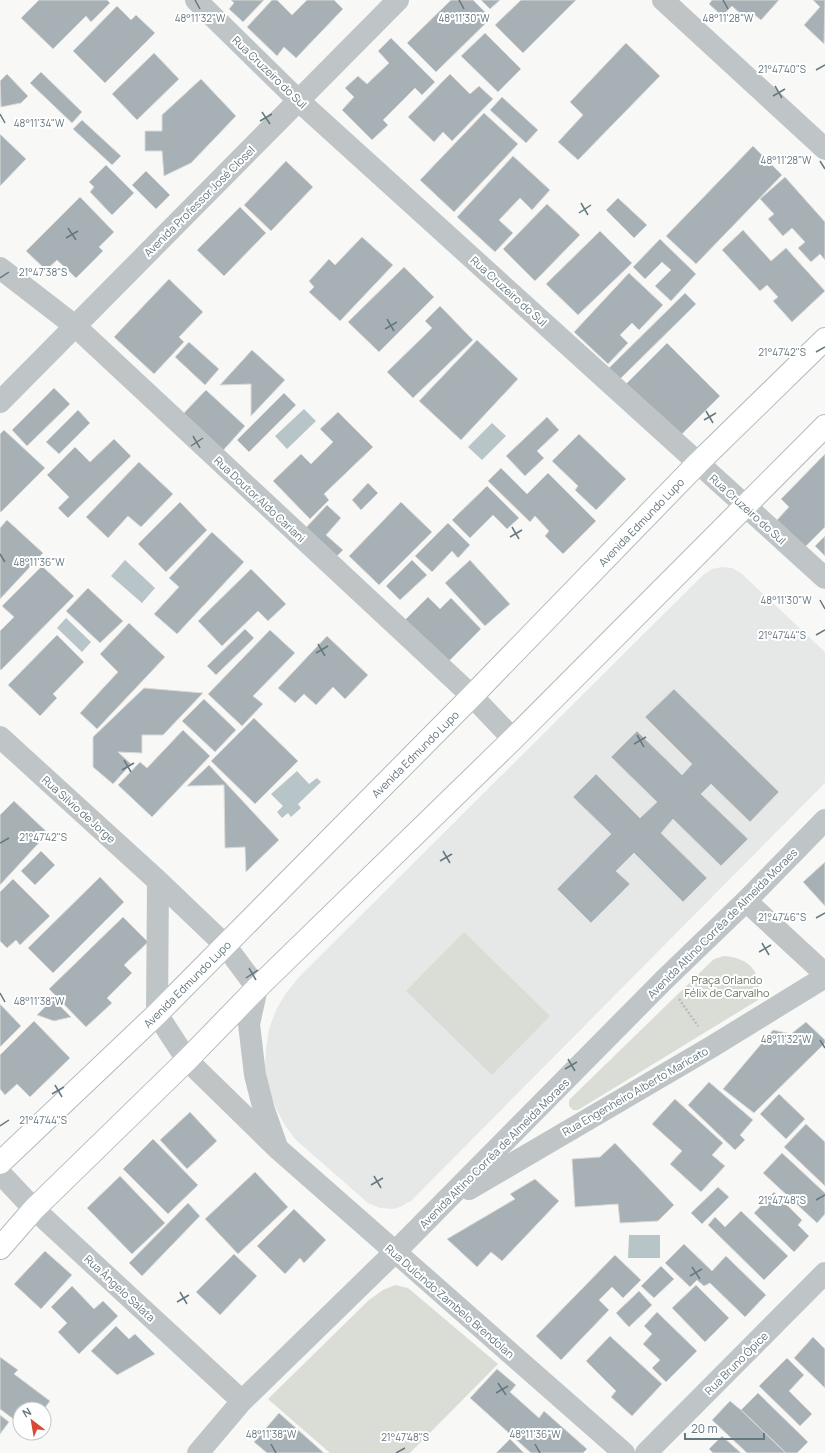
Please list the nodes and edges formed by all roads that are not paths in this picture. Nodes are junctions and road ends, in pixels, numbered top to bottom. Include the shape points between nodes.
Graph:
1 (196, 0) edge
2 (398, 0) edge
3 (663, 0) edge
4 (299, 101) junction
5 (825, 149) edge
6 (0, 268) edge
7 (74, 326) junction
8 (825, 339) edge
9 (0, 402) edge
10 (825, 426) edge
11 (698, 464) junction
12 (745, 506) junction
13 (825, 578) edge
14 (472, 696) junction
15 (0, 737) edge
16 (513, 739) junction
17 (825, 820) edge
18 (158, 881) junction
19 (746, 901) junction
20 (225, 945) junction
21 (825, 974) edge
22 (825, 977) edge
23 (257, 988) junction
24 (157, 1014) junction
25 (187, 1060) junction
26 (277, 1148) junction
27 (0, 1164) edge
28 (0, 1173) edge
29 (444, 1203) junction
30 (34, 1209) junction
31 (0, 1248) edge
32 (395, 1252) junction
33 (825, 1273) edge
34 (242, 1401) junction
35 (198, 1453) edge
36 (624, 1453) edge
37 (646, 1453) edge

1 - 4 street, Rua Cruzeiro do Sul
2 - 4 street, Avenida Professor José Closel
3 - 5 street
4 - 7 street, Avenida Professor José Closel
4 - 11 street, Rua Cruzeiro do Sul
6 - 7 street, Rua Doutor Aldo Cariani
7 - 9 street, Avenida Professor José Closel
7 - 14 street, Rua Doutor Aldo Cariani
8 - 11 street, Avenida Edmundo Lupo
10 - 12 street
11 - 12 street, Rua Cruzeiro do Sul
11 - 14 street, Avenida Edmundo Lupo
12 - 13 street, Rua Cruzeiro do Sul
12 - 16 street
14 - 16 street, Rua Doutor Aldo Cariani
14 - 20 street, Avenida Edmundo Lupo
15 - 18 street, Rua Silvio de Jorge
16 - 23 street
17 - 19 street, Avenida Altino Corrêa de Almeida Moraes
18 - 20 street, Rua Silvio de Jorge
18 - 24 street
19 - 21 street
19 - 29 street, Avenida Altino Corrêa de Almeida Moraes via 664,980
20 - 23 street, Rua Silvio de Jorge
20 - 24 street, Avenida Edmundo Lupo
22 - 29 street, Rua Engenheiro Alberto Maricato via 713,1046
23 - 25 street
23 - 26 street, Rua Dulcindo Zambelo Brendolan via 249,1024 255,1075
24 - 25 street, Rua Dulcindo Zambelo Brendolan
24 - 27 street, Avenida Edmundo Lupo
25 - 26 street, Rua Dulcindo Zambelo Brendolan
25 - 30 street
26 - 32 street, Rua Dulcindo Zambelo Brendolan
28 - 30 street, Rua Ângelo Salata
29 - 32 street, Avenida Altino Corrêa de Almeida Moraes
30 - 31 street
30 - 34 street, Rua Ângelo Salata
32 - 34 street, Avenida Altino Corrêa de Almeida Moraes
32 - 36 street, Rua Dulcindo Zambelo Brendolan
33 - 37 street, Rua Bruno Ópice
34 - 35 street, Avenida Altino Corrêa de Almeida Moraes

